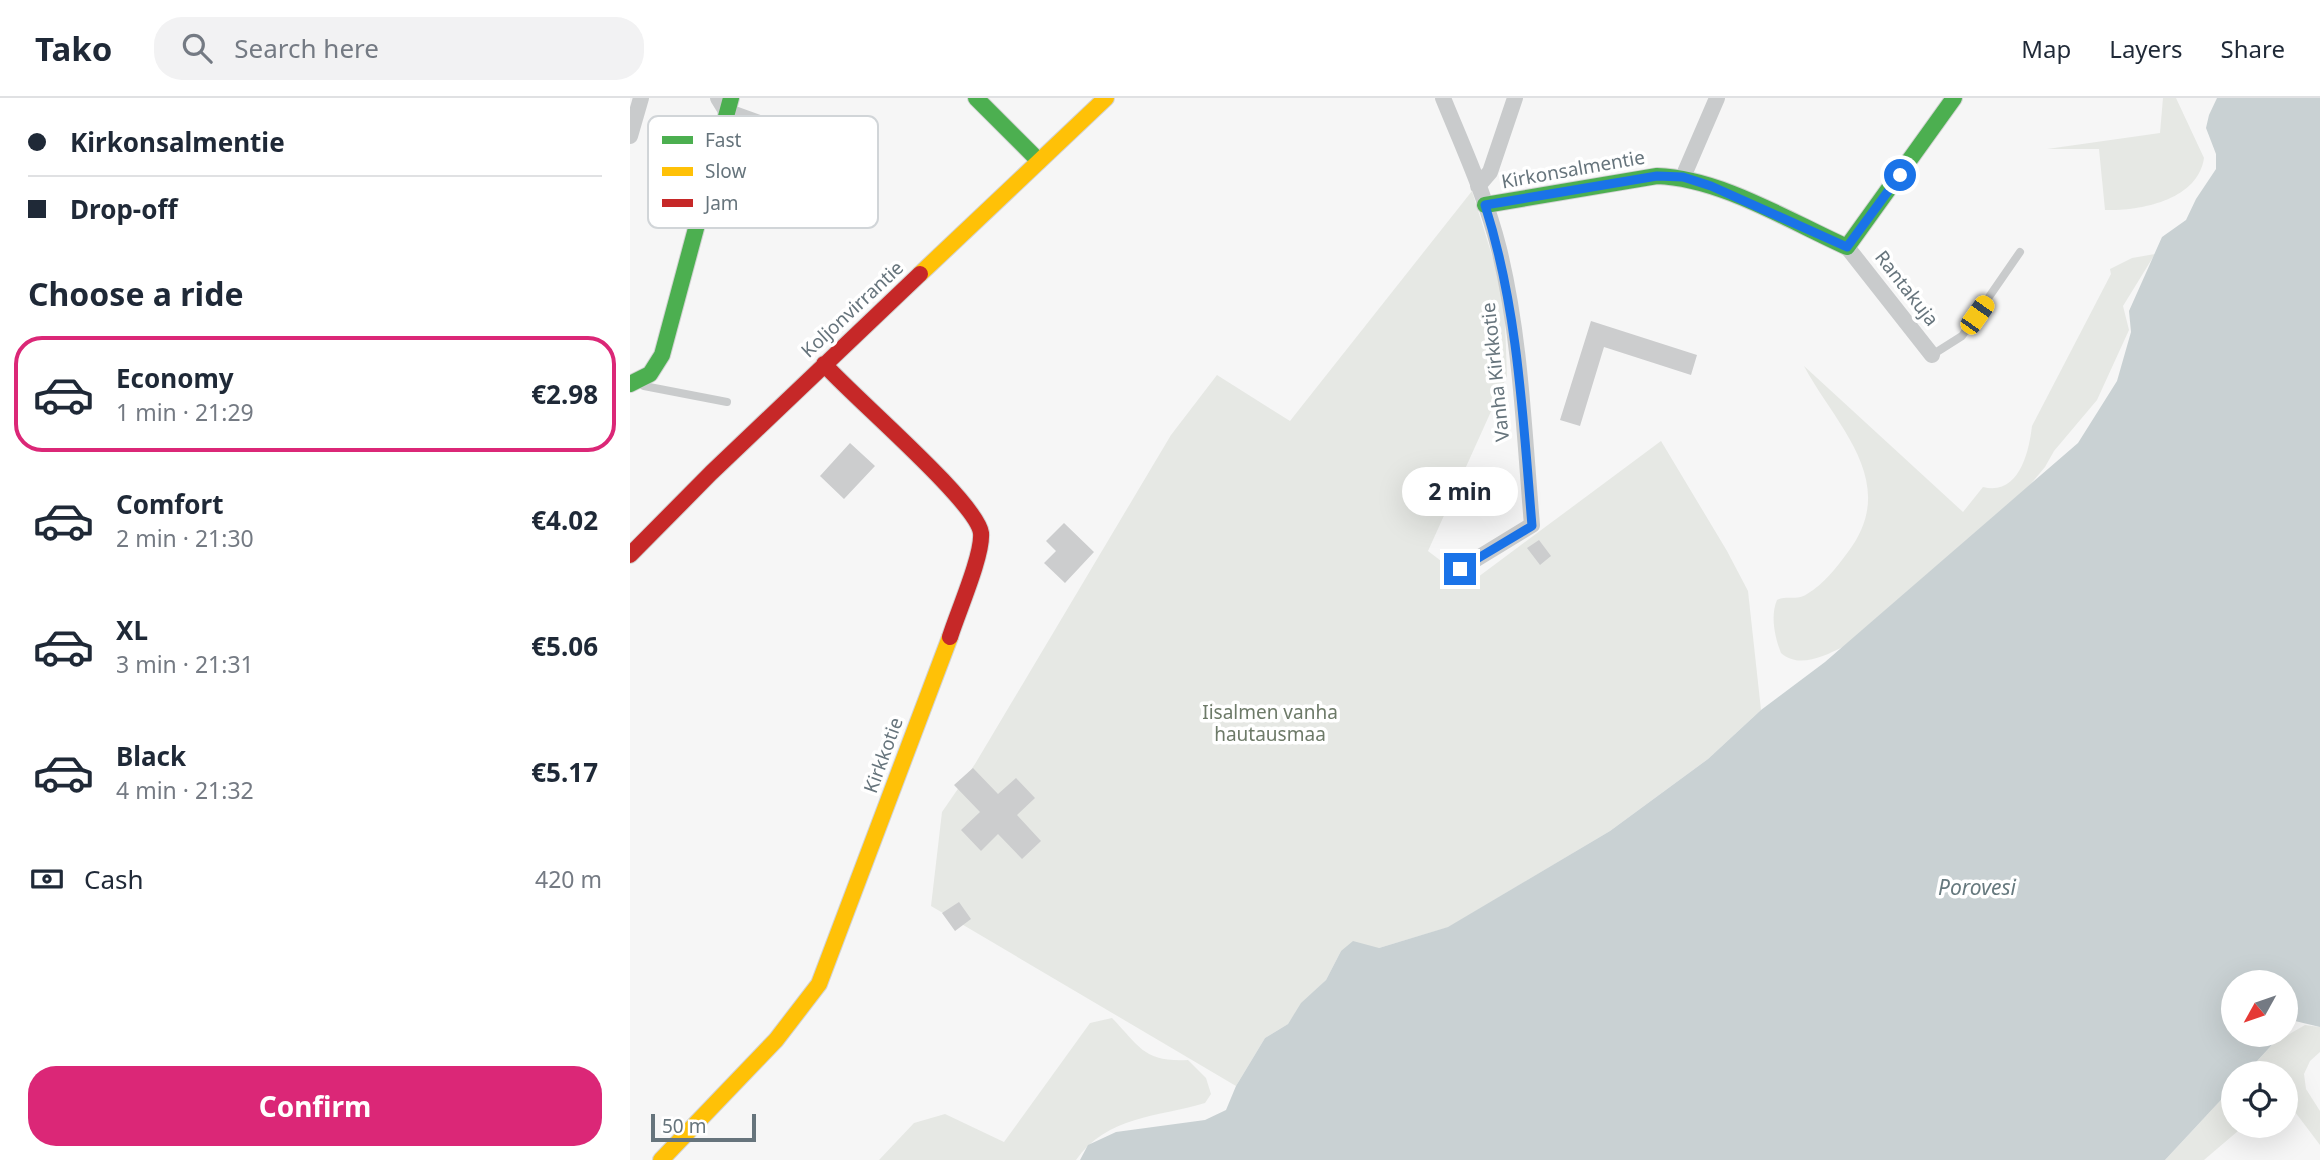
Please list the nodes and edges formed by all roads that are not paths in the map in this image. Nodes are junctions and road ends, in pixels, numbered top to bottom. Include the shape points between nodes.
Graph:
1 (641, 98) edge
2 (976, 98) edge
3 (1106, 98) edge
4 (1443, 98) edge
5 (1515, 98) edge
6 (1717, 98) edge
7 (1954, 98) edge
8 (725, 102) edge
9 (755, 116) edge
10 (630, 136) edge
11 (1039, 161) junction
12 (1683, 177) junction
13 (1478, 186) junction
14 (1485, 205) junction
15 (694, 228) edge
16 (1847, 247) junction
17 (2020, 252) dead end
18 (1932, 355) joint
19 (824, 364) junction
20 (632, 384) edge
21 (727, 402) dead end
22 (630, 555) edge
23 (1460, 569) dead end
24 (661, 1160) edge

1 - 10 street
2 - 11 street
3 - 11 street, Koljonvirrantie
4 - 13 street, Vanha Kirkkotie
5 - 13 street via 1490,172
6 - 12 street
7 - 16 street
8 - 9 street
11 - 19 street, Koljonvirrantie
12 - 14 street, Kirkonsalmentie via 1657,176
12 - 16 street, Kirkonsalmentie
13 - 14 street, Vanha Kirkkotie
14 - 23 street, Vanha Kirkkotie via 1510,302 1532,526
15 - 20 street via 662,355 646,379
16 - 18 street, Rantakuja
17 - 18 lane via 1962,336
19 - 22 street, Koljonvirrantie
19 - 24 street, Kirkkotie via 960,497 981,532 978,553 820,984 776,1040
20 - 21 lane

